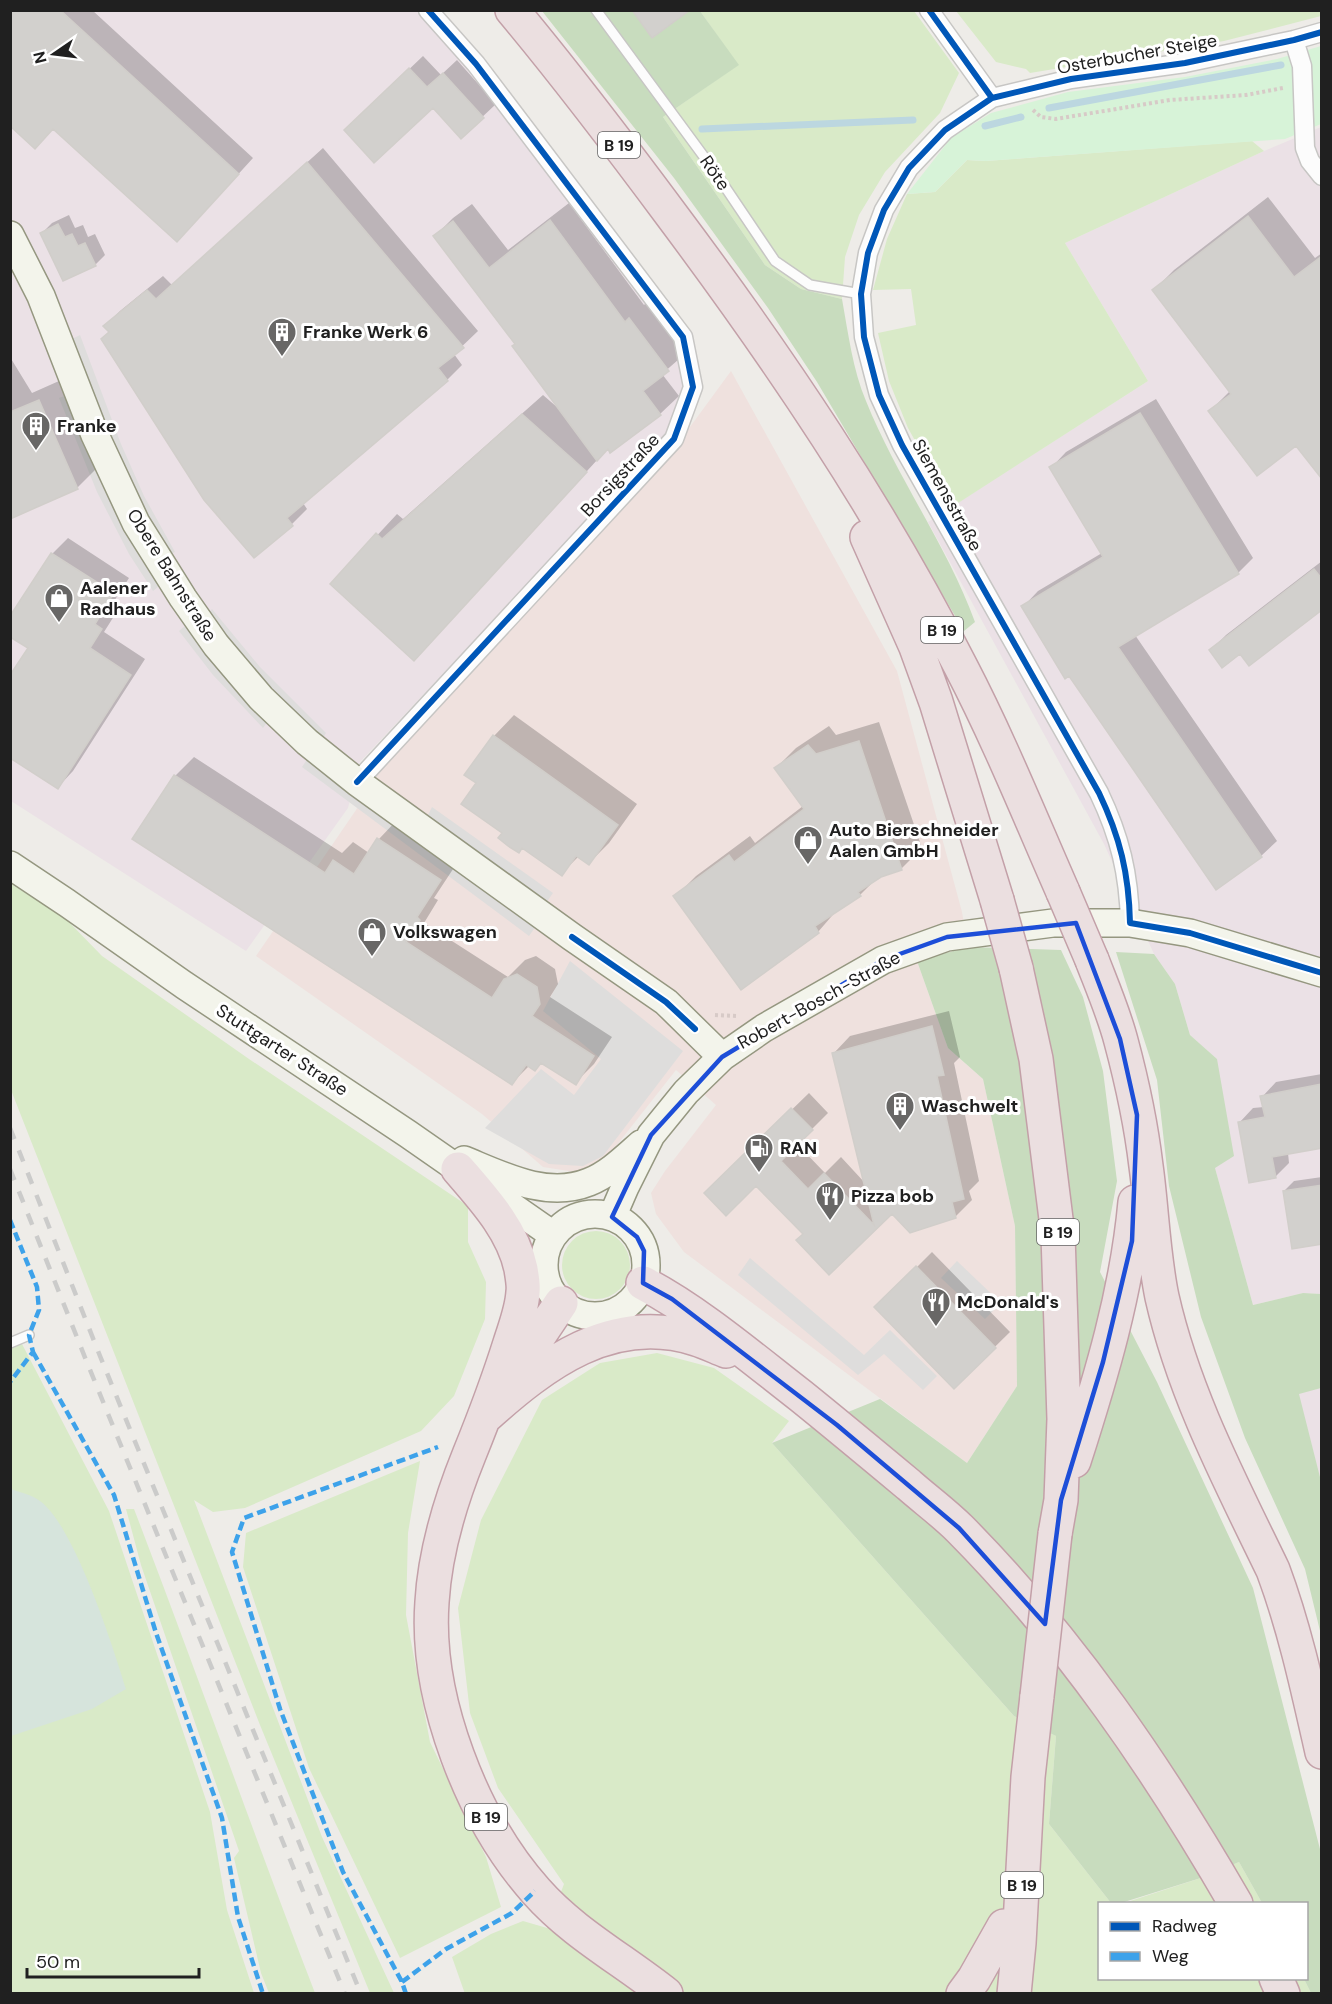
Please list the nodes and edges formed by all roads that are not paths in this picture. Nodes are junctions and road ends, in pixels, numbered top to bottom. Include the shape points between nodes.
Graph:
1 (428, 10) edge
2 (512, 10) edge
3 (596, 10) edge
4 (929, 10) edge
5 (1322, 32) edge
6 (1294, 40) junction
7 (992, 98) junction
8 (1322, 176) edge
9 (10, 235) edge
10 (861, 294) junction
11 (792, 384) junction
12 (357, 782) junction
13 (10, 865) edge
14 (1130, 923) junction
15 (1322, 973) edge
16 (722, 1057) junction
17 (1137, 1115) junction
18 (408, 1134) junction
19 (651, 1135) junction
20 (458, 1169) junction
21 (612, 1217) junction
22 (553, 1235) junction
23 (643, 1283) junction
24 (561, 1303) junction
25 (29, 1335) dead end
26 (10, 1344) edge
27 (780, 1380) junction
28 (484, 1418) junction
29 (1061, 1500) junction
30 (1322, 1752) edge
31 (1028, 1777) junction
32 (1235, 1902) edge
33 (1004, 1926) junction
34 (640, 1974) junction
35 (1277, 1980) edge
36 (666, 1994) edge
37 (682, 1994) edge
38 (963, 1994) edge
39 (995, 1994) edge
40 (1014, 1994) edge
41 (1283, 1994) edge

1 - 12 street, Borsigstraße via 476,64 683,337 693,387 674,439
2 - 11 highway, B 19 via 723,283
3 - 10 lane, Röte via 775,261 810,285
4 - 7 street
5 - 6 street, Osterbucher Steige
6 - 7 street, Osterbucher Steige via 1185,63 1071,79
6 - 8 street via 1302,66 1305,148
7 - 10 street, Siemensstraße via 945,130 909,168 884,210 868,253
9 - 12 street, Obere Bahnstraße via 41,296 95,435 136,523 183,598 261,698
10 - 14 street, Siemensstraße via 864,337 879,395 902,445 1113,823 1130,887
11 - 17 highway, B 19, bridge via 882,523 947,640 996,740 1092,960 1120,1039
11 - 29 highway, B 19, bridge via 916,647 943,722 1016,968 1036,1059 1058,1235 1064,1419
12 - 16 street, Obere Bahnstraße via 666,1002
13 - 18 street, Stuttgarter Straße
14 - 15 street, Robert-Bosch-Straße via 1190,933
14 - 16 street, Robert-Bosch-Straße via 1053,923 947,937 883,960 764,1028
16 - 19 street, Robert-Bosch-Straße via 686,1092
17 - 29 highway, B 19 via 1138,1178 1123,1289
17 - 30 highway, B 19 via 1147,1168 1156,1263 1170,1329 1203,1422 1282,1594
18 - 19 street via 541,1188 582,1184 603,1175
18 - 20 street, Stuttgarter Straße
19 - 21 street, Robert-Bosch-Straße
20 - 22 street, Stuttgarter Straße
20 - 28 highway via 505,1230 521,1268 523,1291 518,1318
21 - 22 street via 580,1216
21 - 23 street via 626,1225 644,1251
22 - 24 street via 547,1246 544,1271
23 - 24 street via 629,1303 607,1315 583,1315
23 - 27 highway, B 19 via 672,1299
24 - 28 highway
25 - 26 lane
27 - 28 highway, B 19 via 696,1339 653,1332 621,1335 571,1352 543,1369
27 - 32 highway, B 19 via 959,1528 1009,1582 1109,1704
28 - 34 highway, B 19 via 443,1530 434,1584 432,1640 447,1724 476,1800 536,1891 583,1935
29 - 31 highway, B 19, bridge
31 - 33 highway, B 19
31 - 40 highway, B 19
33 - 38 highway, B 19
33 - 39 highway
34 - 36 highway, B 19
34 - 37 highway, B 19
35 - 41 highway

